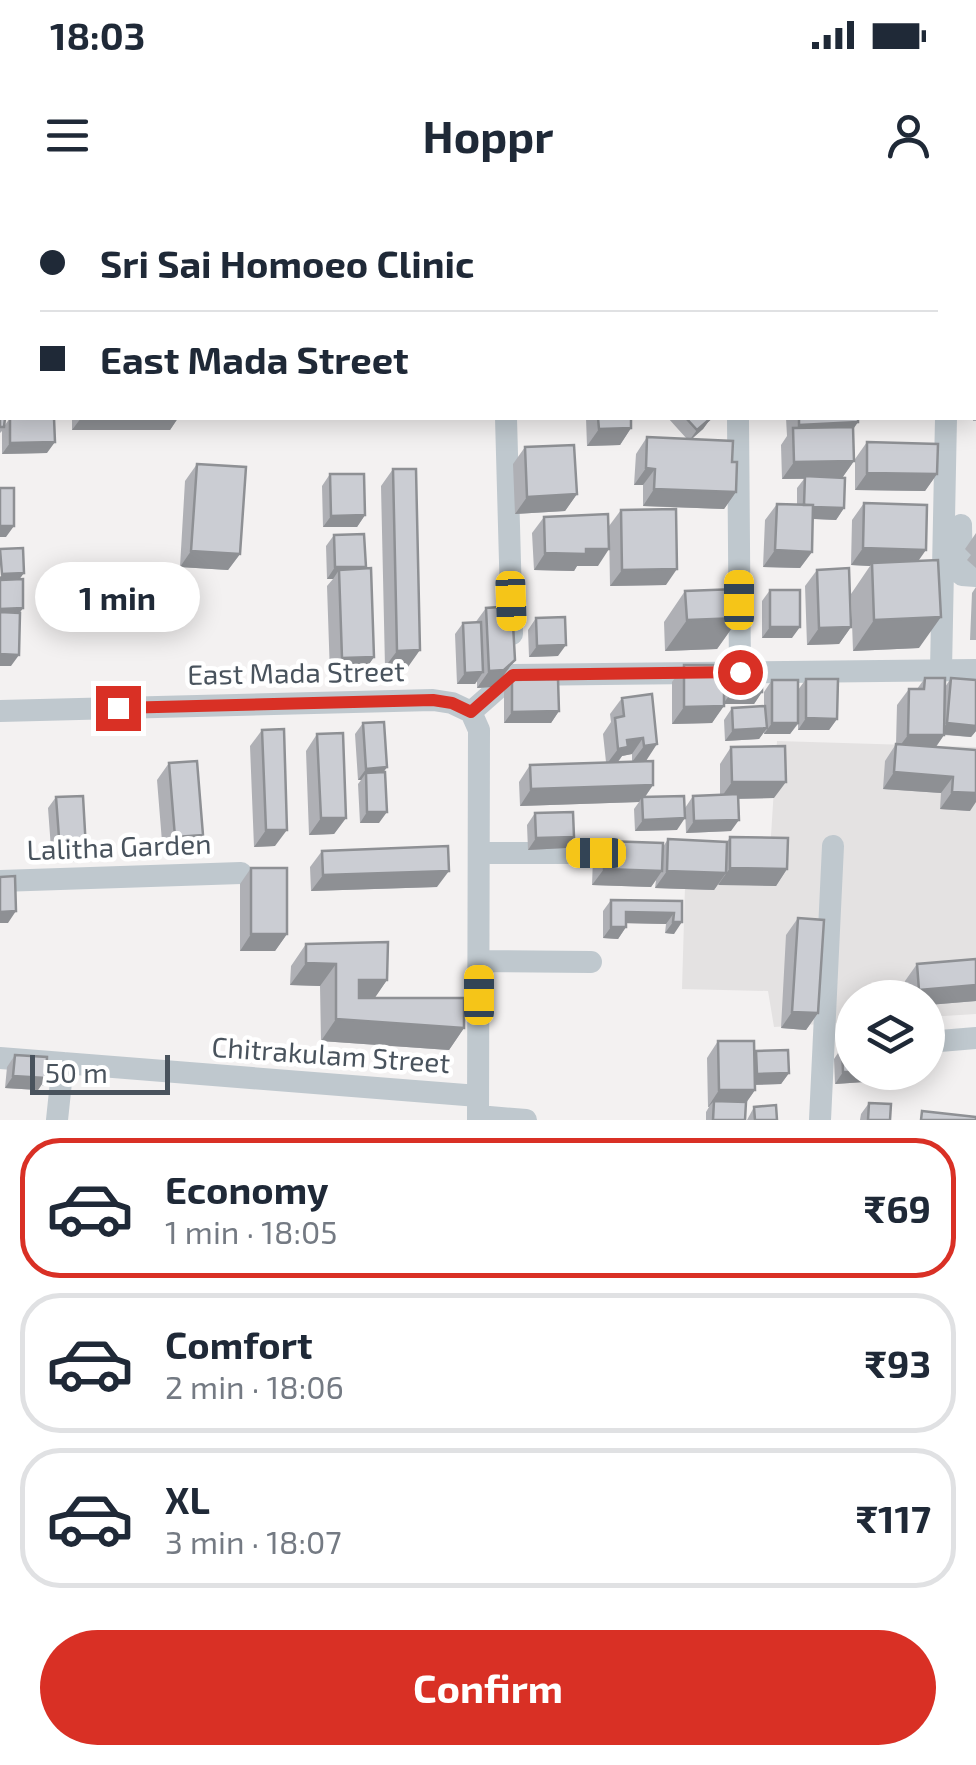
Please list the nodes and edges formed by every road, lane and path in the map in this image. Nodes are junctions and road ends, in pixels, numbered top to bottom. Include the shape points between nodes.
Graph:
1 (506, 420) edge
2 (738, 420) edge
3 (946, 420) edge
4 (960, 525) edge
5 (976, 576) edge
6 (941, 670) junction
7 (976, 670) edge
8 (740, 672) junction
9 (513, 675) junction
10 (0, 711) edge
11 (471, 712) junction
12 (832, 846) dead end
13 (479, 853) junction
14 (642, 853) edge
15 (241, 872) dead end
16 (0, 881) edge
17 (479, 961) junction
18 (591, 962) dead end
19 (976, 1038) edge
20 (945, 1041) edge
21 (835, 1049) edge
22 (822, 1050) junction
23 (0, 1058) edge
24 (62, 1062) junction
25 (478, 1111) edge
26 (58, 1120) edge
27 (526, 1120) edge
28 (820, 1120) edge

1 - 9 street
2 - 8 street
3 - 4 street
4 - 5 street via 962,576
4 - 6 street
6 - 7 street
6 - 8 street
8 - 9 street
9 - 11 street
10 - 11 street, East Mada Street via 433,700
11 - 13 street via 480,730
12 - 22 street
13 - 14 street
13 - 17 street
15 - 16 street, Lalitha Garden
17 - 18 street
17 - 25 street
19 - 20 street
21 - 22 street
22 - 28 street
23 - 24 street, Chitrakulam Street
24 - 25 street, Chitrakulam Street
24 - 26 street
25 - 27 street, Chitrakulam Street

